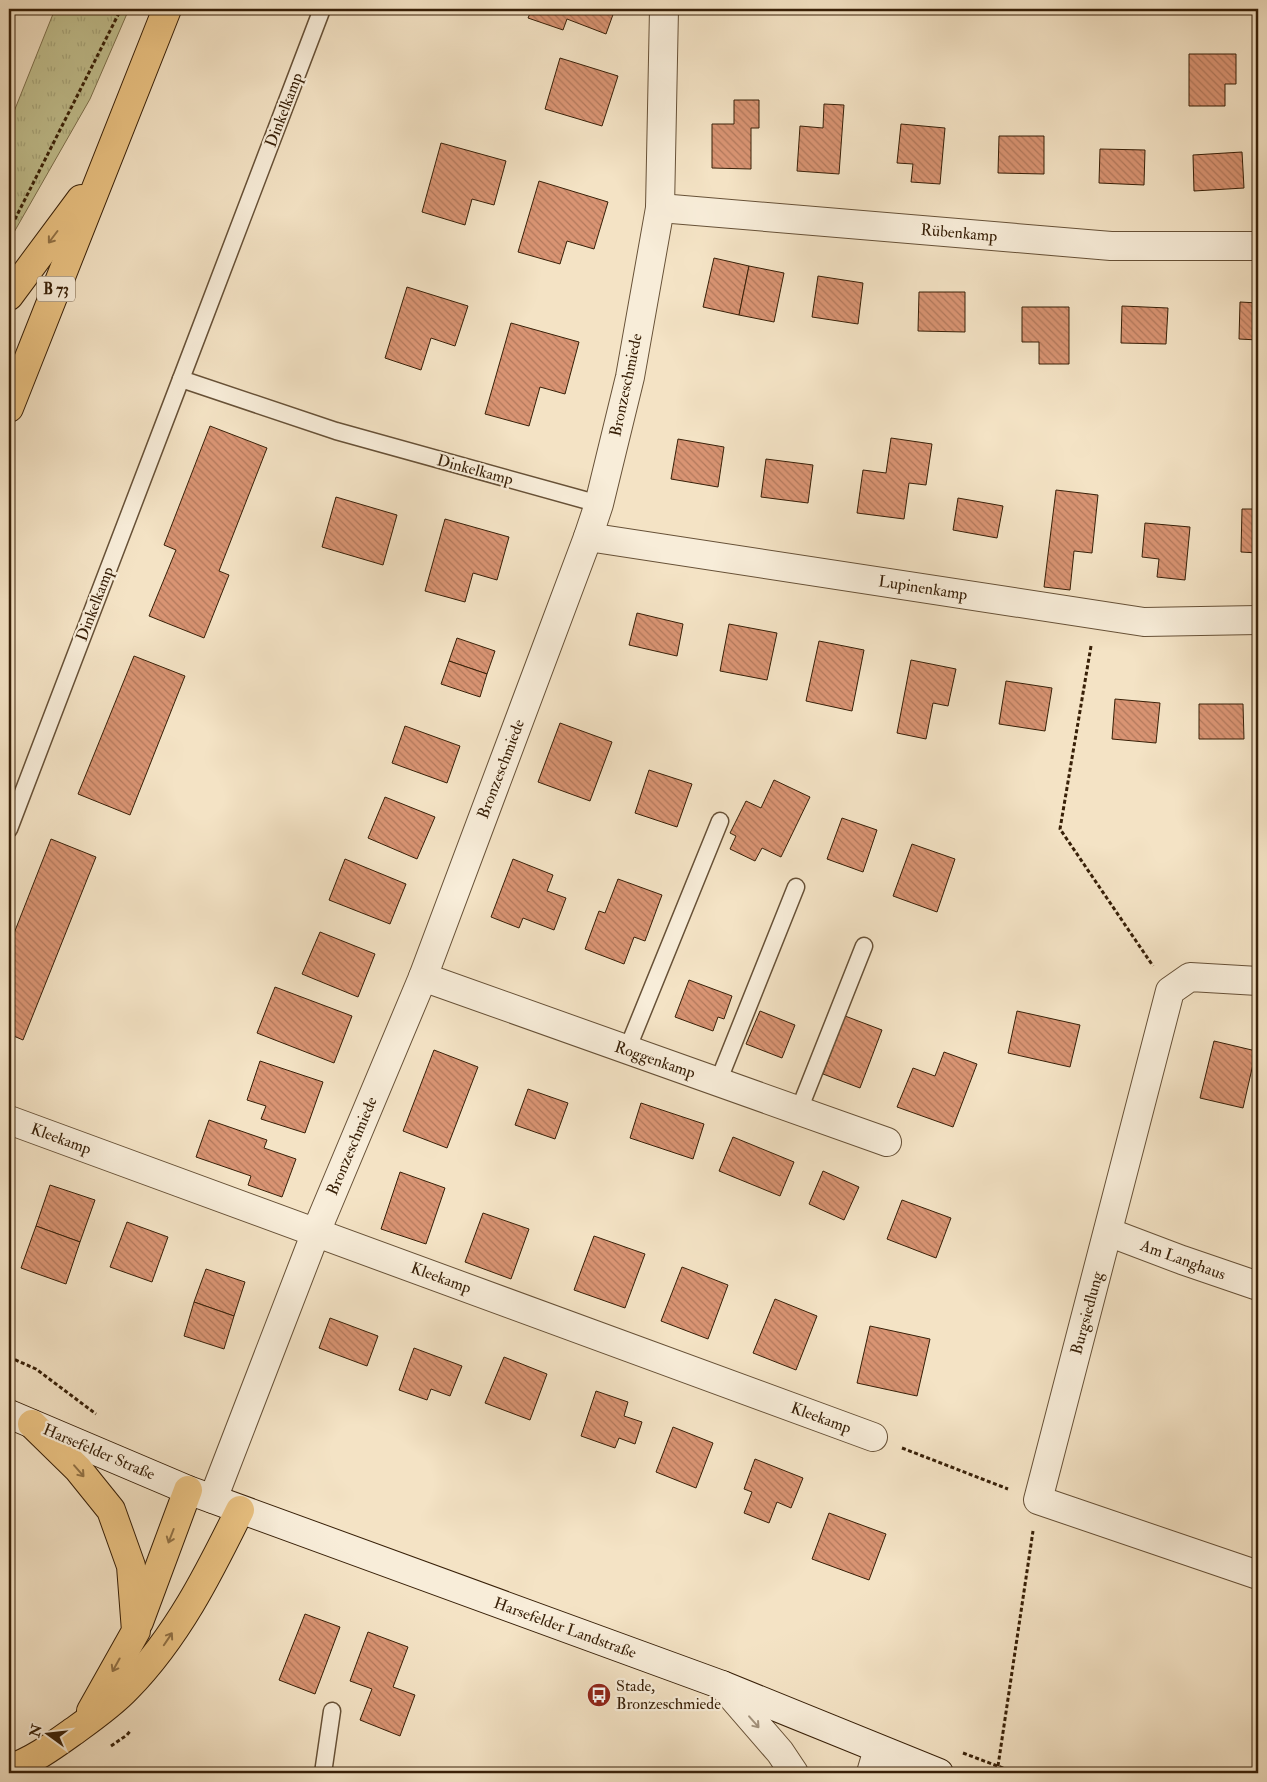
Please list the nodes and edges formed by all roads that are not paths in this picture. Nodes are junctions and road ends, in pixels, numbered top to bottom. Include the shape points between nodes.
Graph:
1 (167, 9) edge
2 (322, 9) edge
3 (664, 9) edge
4 (103, 170) junction
5 (660, 208) junction
6 (1258, 246) edge
7 (9, 296) edge
8 (181, 379) junction
9 (9, 408) edge
10 (599, 504) junction
11 (588, 537) junction
12 (1258, 620) edge
13 (720, 821) dead end
14 (9, 829) edge
15 (796, 887) dead end
16 (864, 946) dead end
17 (423, 977) junction
18 (1258, 981) edge
19 (627, 1050) junction
20 (718, 1082) junction
21 (799, 1110) junction
22 (9, 1120) edge
23 (887, 1142) dead end
24 (316, 1232) junction
25 (1108, 1232) junction
26 (1258, 1286) edge
27 (20, 1419) edge
28 (873, 1437) road end
29 (200, 1495) junction
30 (240, 1510) junction
31 (1258, 1575) edge
32 (136, 1630) junction
33 (722, 1685) junction
34 (332, 1711) dead end
35 (85, 1723) junction
36 (874, 1761) edge
37 (9, 1768) edge
38 (934, 1772) edge
39 (323, 1773) edge
40 (794, 1773) edge

1 - 4 main road, B 73
2 - 8 lane, Dinkelkamp
3 - 5 street, Bronzeschmiede
4 -> 7 main road
4 - 9 main road, B 73
5 - 6 street, Rübenkamp via 1111,246
5 - 10 street, Bronzeschmiede via 630,378
8 - 10 lane, Dinkelkamp via 336,432
8 - 14 lane, Dinkelkamp
10 - 11 street, Bronzeschmiede
11 - 12 street, Lupinenkamp via 1144,622
11 - 17 street, Bronzeschmiede
13 - 19 lane
15 - 20 lane
16 - 21 lane
17 - 19 street, Roggenkamp
17 - 24 street, Bronzeschmiede
18 - 25 street, Burgsiedlung via 1190,977 1170,992
19 - 20 street, Roggenkamp
20 - 21 street, Roggenkamp
21 - 23 street, Roggenkamp
22 - 24 street, Kleekamp
24 - 28 street, Kleekamp
24 - 29 street, Bronzeschmiede
25 - 26 street, Am Langhaus
25 - 31 street, Burgsiedlung via 1038,1500
27 - 29 street, Harsefelder Straße
27 -> 32 main road via 78,1469 111,1510 131,1566
29 - 30 street, Harsefelder Landstraße
29 -> 32 main road
30 - 33 street, Harsefelder Landstraße
35 -> 30 main road via 126,1690 158,1654 211,1569
32 -> 35 main road
33 - 36 street, Harsefelder Landstraße
33 -> 40 street
34 - 39 lane
35 - 37 main road via 26,1763
36 - 38 street, Harsefelder Landstraße

